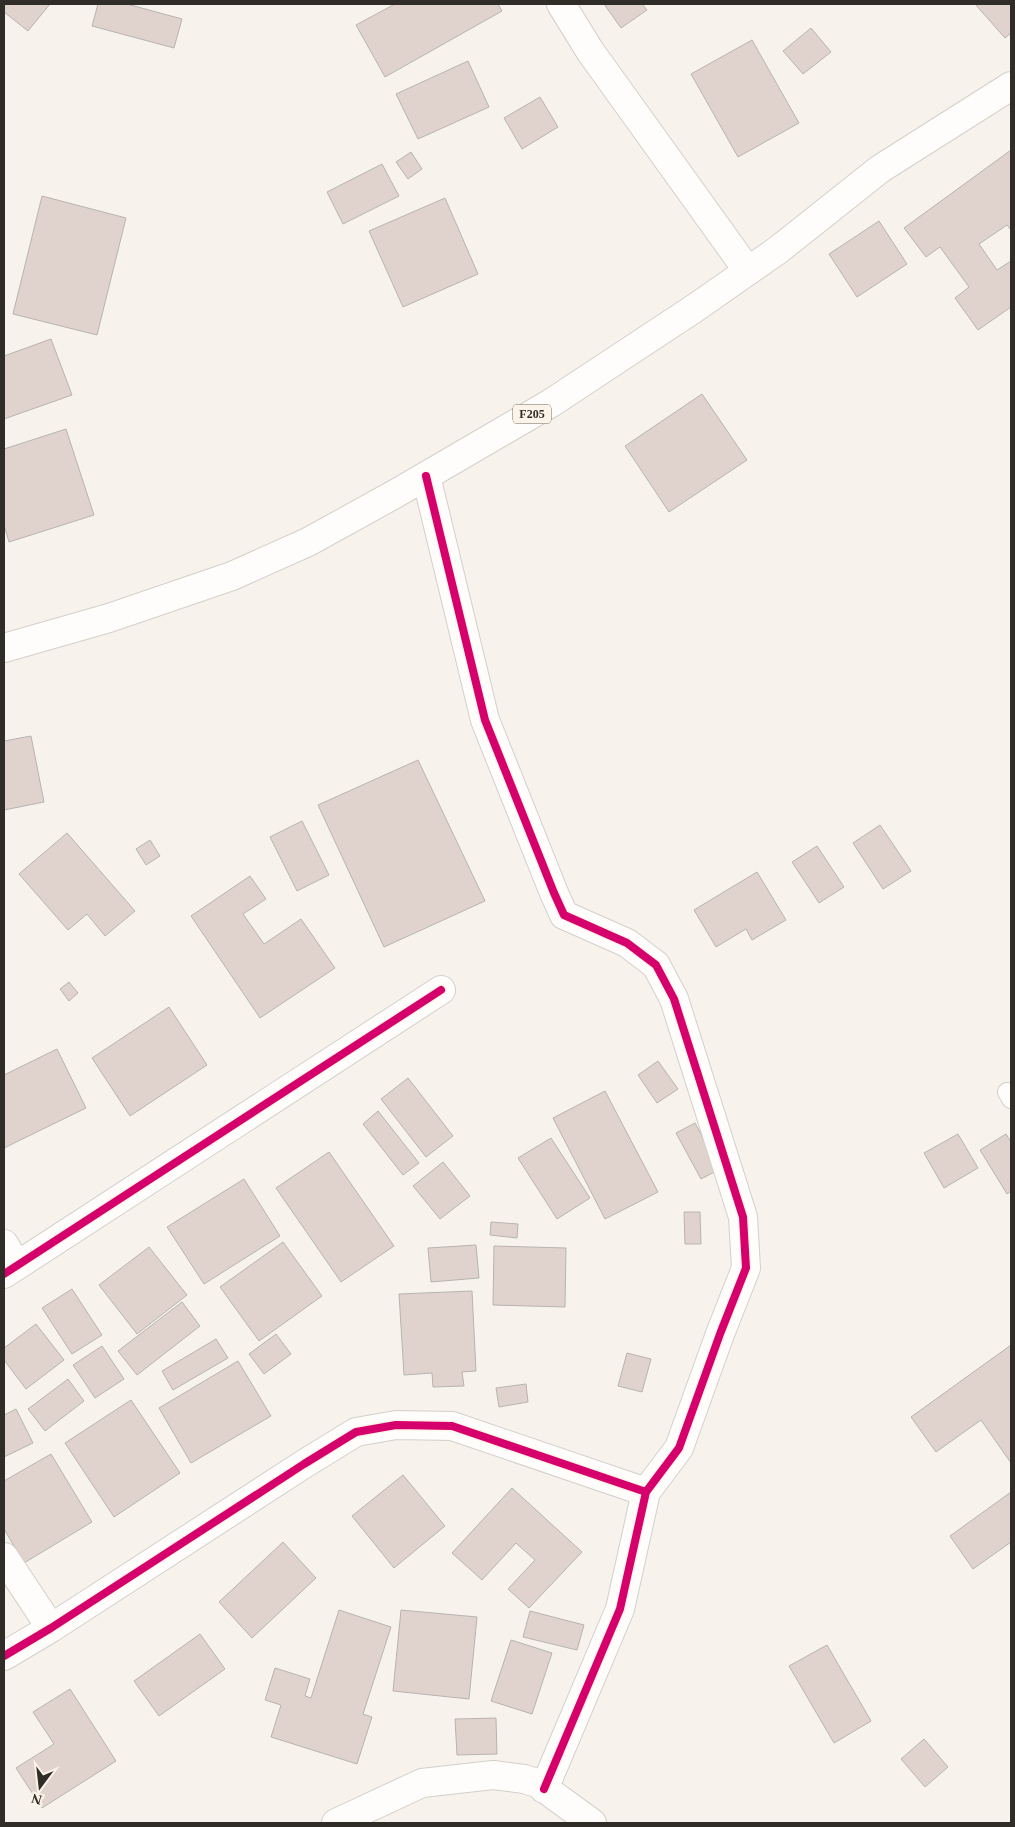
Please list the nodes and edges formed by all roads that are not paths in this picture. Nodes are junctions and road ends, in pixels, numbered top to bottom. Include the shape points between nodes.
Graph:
1 (561, 4) edge
2 (1011, 86) edge
3 (748, 271) junction
4 (426, 476) junction
5 (4, 648) edge
6 (441, 990) dead end
7 (8, 1261) edge
8 (646, 1492) junction
9 (4, 1557) edge
10 (51, 1628) junction
11 (4, 1656) edge
12 (544, 1790) junction
13 (336, 1823) edge
14 (592, 1823) edge

1 - 3 street via 590,51
2 - 3 street, F205 via 880,170
3 - 4 street, F205 via 551,403
4 - 5 street, F205 via 308,542 232,576 109,618
4 - 8 street via 485,720 554,893 564,915 627,943 656,965 674,999 744,1217 746,1268 679,1448
6 - 7 street
8 - 10 street via 452,1426 396,1425 356,1432
8 - 12 street via 620,1609
9 - 10 street
10 - 11 street
12 - 13 street via 537,1783 524,1779 493,1775 422,1783
12 - 14 street

